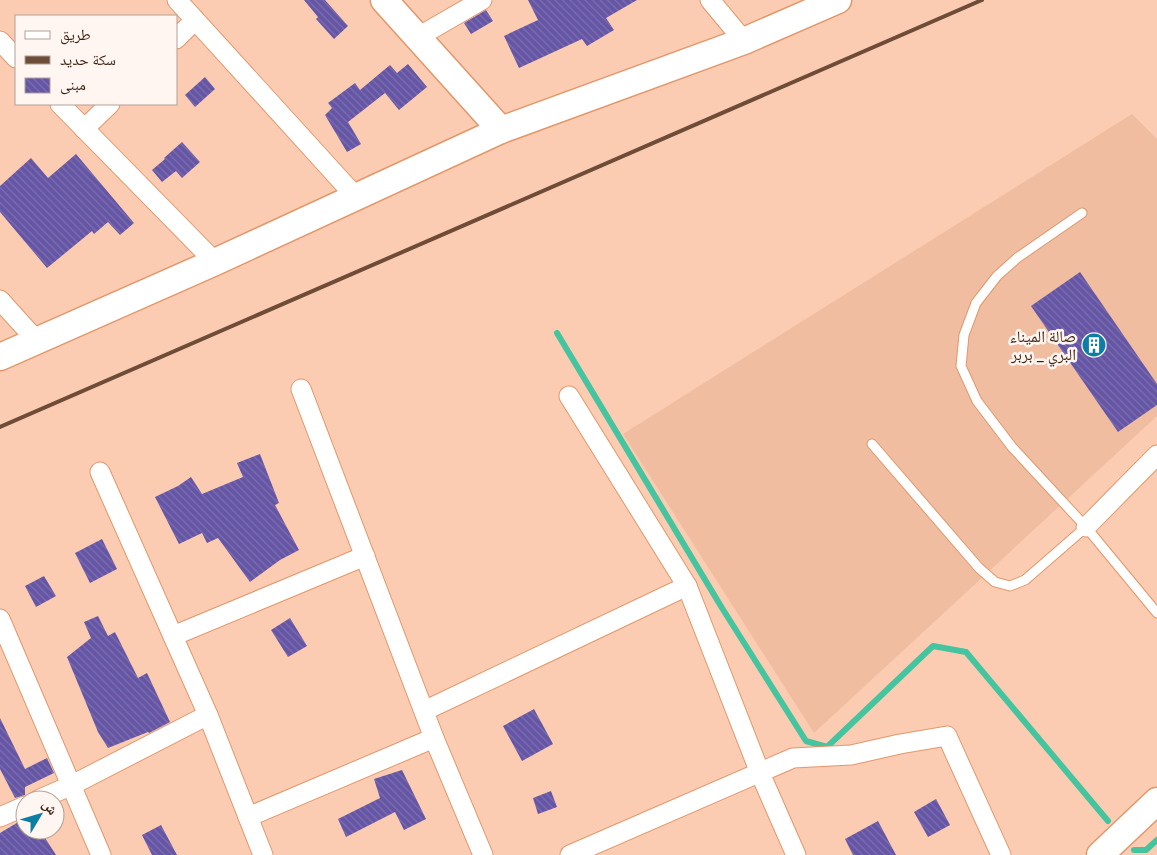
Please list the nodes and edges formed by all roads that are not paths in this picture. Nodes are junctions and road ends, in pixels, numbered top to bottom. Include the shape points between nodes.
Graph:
1 (177, 0) edge
2 (384, 0) edge
3 (482, 0) edge
4 (710, 0) edge
5 (838, 0) edge
6 (196, 20) junction
7 (178, 37) edge
8 (418, 37) junction
9 (0, 41) edge
10 (744, 41) junction
11 (15, 57) edge
12 (61, 105) edge
13 (109, 105) edge
14 (84, 130) junction
15 (501, 130) junction
16 (356, 196) junction
17 (1082, 213) dead end
18 (214, 262) junction
19 (0, 300) edge
20 (37, 341) junction
21 (0, 357) edge
22 (301, 389) dead end
23 (569, 396) dead end
24 (872, 444) dead end
25 (1157, 455) edge
26 (100, 472) dead end
27 (1086, 527) junction
28 (365, 556) junction
29 (687, 586) junction
30 (1157, 614) edge
31 (0, 619) edge
32 (173, 636) junction
33 (424, 711) junction
34 (208, 715) junction
35 (434, 738) junction
36 (760, 773) junction
37 (72, 786) junction
38 (62, 790) edge
39 (1157, 801) edge
40 (15, 810) edge
41 (0, 817) edge
42 (248, 818) junction
43 (101, 855) edge
44 (263, 855) edge
45 (483, 855) edge
46 (570, 855) edge
47 (796, 855) edge
48 (1001, 855) edge
49 (1100, 855) edge

1 - 6 street
2 - 8 street
3 - 8 street
4 - 10 street
5 - 10 street
6 - 7 street
6 - 16 street
8 - 15 street
9 - 11 street
10 - 15 street
12 - 14 street
13 - 14 street
14 - 18 street
15 - 16 street
16 - 18 street
17 - 27 lane via 1017,258 997,276 976,303 964,335 961,366 977,401 1012,447
18 - 20 street
19 - 20 street
20 - 21 street
22 - 28 street
23 - 29 street
24 - 27 lane via 979,568 995,582 1010,586 1025,580
25 - 27 street
26 - 32 street
27 - 30 lane
28 - 32 street
28 - 33 street
29 - 33 street
29 - 36 street
31 - 37 street
32 - 34 street
33 - 35 street
34 - 37 street
34 - 42 street
35 - 42 street
35 - 45 street
36 - 46 street
36 - 47 street
36 - 48 street via 793,758 851,756 947,736
37 - 38 street
37 - 43 street
39 - 49 street
40 - 41 street
42 - 44 street

